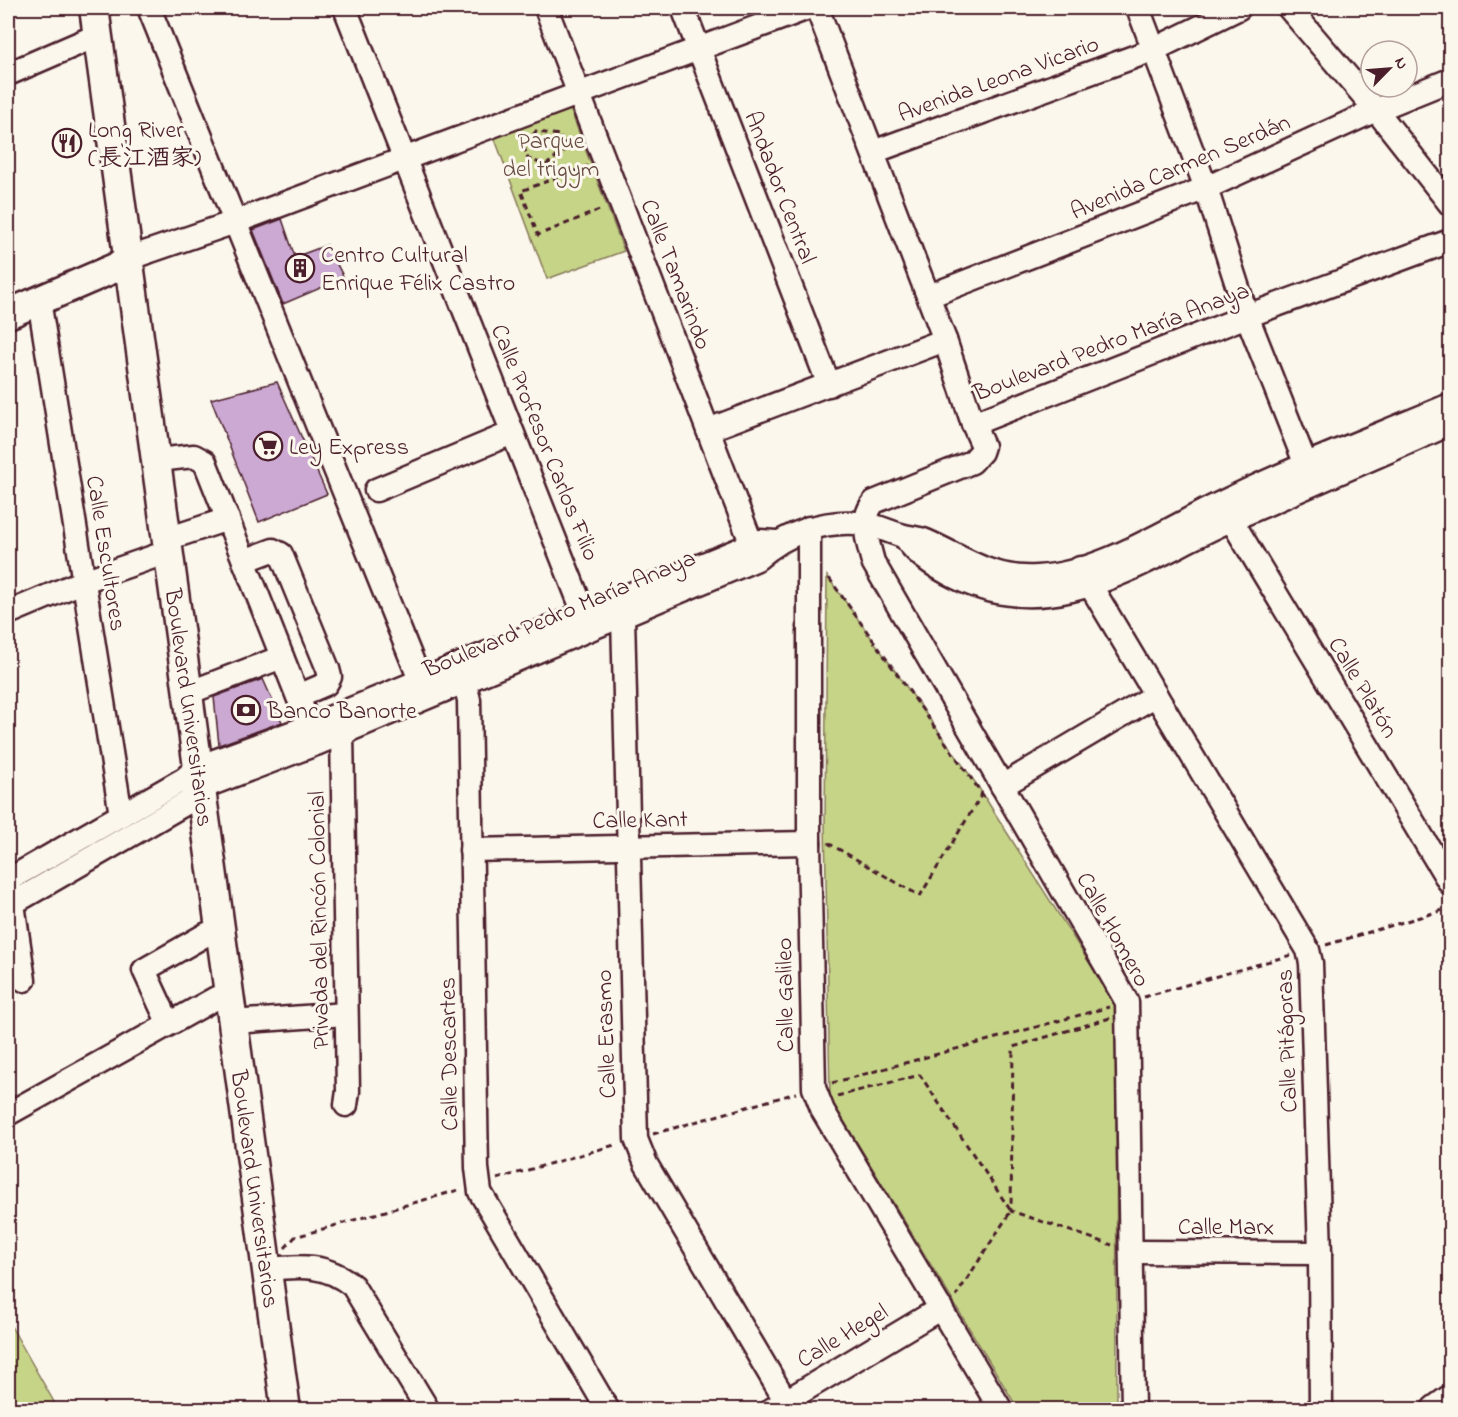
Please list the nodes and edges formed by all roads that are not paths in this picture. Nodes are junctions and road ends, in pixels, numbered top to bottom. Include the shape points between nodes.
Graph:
1 (85, 8) edge
2 (149, 8) edge
3 (345, 8) edge
4 (546, 8) edge
5 (683, 8) edge
6 (807, 8) edge
7 (817, 8) edge
8 (1138, 8) edge
9 (1239, 8) edge
10 (1289, 8) edge
11 (93, 26) edge
12 (699, 48) junction
13 (1153, 50) junction
14 (8, 74) edge
15 (1450, 80) edge
16 (579, 93) junction
17 (1376, 110) junction
18 (873, 152) junction
19 (404, 159) junction
20 (1206, 188) junction
21 (1450, 204) edge
22 (235, 222) junction
23 (1450, 241) edge
24 (122, 263) junction
25 (928, 296) junction
26 (39, 300) junction
27 (8, 314) edge
28 (1247, 316) junction
29 (945, 340) junction
30 (829, 385) junction
31 (1450, 405) edge
32 (973, 424) junction
33 (1450, 424) edge
34 (708, 430) junction
35 (512, 433) junction
36 (157, 460) junction
37 (1311, 474) junction
38 (376, 490) dead end
39 (1226, 511) junction
40 (228, 519) junction
41 (865, 524) junction
42 (809, 528) junction
43 (162, 547) junction
44 (755, 552) junction
45 (244, 561) junction
46 (1085, 577) junction
47 (84, 581) junction
48 (8, 613) edge
49 (623, 616) junction
50 (587, 621) junction
51 (282, 657) junction
52 (462, 673) junction
53 (420, 680) junction
54 (188, 693) junction
55 (1156, 695) junction
56 (298, 696) junction
57 (342, 734) junction
58 (313, 735) junction
59 (193, 784) junction
60 (991, 794) junction
61 (121, 815) junction
62 (809, 843) junction
63 (627, 846) junction
64 (471, 850) junction
65 (8, 875) edge
66 (1450, 883) edge
67 (10, 904) edge
68 (207, 934) junction
69 (24, 980) dead end
70 (216, 998) junction
71 (346, 1014) junction
72 (168, 1022) junction
73 (232, 1022) junction
74 (346, 1105) dead end
75 (8, 1114) edge
76 (1124, 1249) junction
77 (1320, 1253) junction
78 (266, 1269) junction
79 (947, 1305) junction
80 (1450, 1400) edge
81 (783, 1407) edge
82 (273, 1410) edge
83 (286, 1410) edge
84 (428, 1410) edge
85 (608, 1410) edge
86 (1001, 1410) edge
87 (1133, 1410) edge
88 (1321, 1410) edge
89 (1436, 1410) edge

1 - 11 main road, Boulevard Universitarios
2 - 22 street
3 - 19 street, Calle Profesor Carlos Filio
4 - 16 street, Calle Tamarindo
5 - 12 street, Andador Central
6 - 12 street
7 - 18 street
8 - 13 street
9 - 13 street, Avenida Leona Vicario
10 - 17 street
11 - 14 street
11 - 24 main road, Boulevard Universitarios
12 - 16 street
12 - 30 street, Andador Central
13 - 18 street, Avenida Leona Vicario
13 - 20 street
15 - 17 street, Avenida Carmen Serdán
16 - 19 street via 534,122
16 - 34 street, Calle Tamarindo
17 - 20 street, Avenida Carmen Serdán
17 - 21 street
18 - 25 street
19 - 22 street
19 - 35 street, Calle Profesor Carlos Filio
20 - 25 street, Avenida Carmen Serdán
20 - 28 street
22 - 24 street
22 - 53 street
23 - 28 street, Boulevard Pedro María Anaya
24 - 26 main road
24 - 36 main road, Boulevard Universitarios
24 - 43 main road, Boulevard Universitarios
25 - 29 street
26 - 27 main road
26 - 47 street, Calle Escultores
28 - 32 street, Boulevard Pedro María Anaya
28 - 37 street
29 - 30 street
29 - 32 street
30 - 34 street
31 - 37 street
32 - 41 street, Boulevard Pedro María Anaya via 983,446 977,458 874,502
33 - 37 street
34 - 44 street, Calle Tamarindo
35 - 38 street
35 - 50 street, Calle Profesor Carlos Filio
36 - 40 street via 194,456 202,459
36 - 43 main road, Boulevard Universitarios
37 - 39 street
39 - 46 street via 1131,570
39 - 66 street, Calle Platón
40 - 43 street
40 - 45 street
41 - 42 street, Boulevard Pedro María Anaya via 833,523
41 - 46 street via 904,536 911,547 943,572 991,592 1039,596
41 - 60 street, Calle Homero via 873,562
42 - 44 street, Boulevard Pedro María Anaya via 776,542 760,541
42 - 62 street, Calle Galileo
43 - 47 street
43 - 54 main road, Boulevard Universitarios
43 - 59 main road, Boulevard Universitarios
44 - 49 street, Boulevard Pedro María Anaya
44 - 50 street, Boulevard Pedro María Anaya
45 - 51 street
45 - 56 street via 273,549 280,554 328,669 330,677 326,684
46 - 55 street, Calle Pitágoras
47 - 48 street
47 - 61 street, Calle Escultores
49 - 50 street, Boulevard Pedro María Anaya
49 - 63 street, Calle Erasmo
50 - 52 street, Boulevard Pedro María Anaya
51 - 54 street
51 - 56 street
52 - 53 street, Boulevard Pedro María Anaya
52 - 57 street, Boulevard Pedro María Anaya
52 - 64 street, Calle Descartes via 469,700
53 - 58 street, Boulevard Pedro María Anaya
54 - 59 main road, Boulevard Universitarios
55 - 60 street
55 - 77 street, Calle Pitágoras via 1308,950
56 - 58 street
57 - 58 street, Boulevard Pedro María Anaya
57 - 71 street, Privada del Rincón Colonial
58 - 59 street, Boulevard Pedro María Anaya
59 - 61 street, Boulevard Pedro María Anaya
59 - 67 street, Boulevard Pedro María Anaya
59 - 68 main road, Boulevard Universitarios
59 - 73 main road, Boulevard Universitarios
60 - 76 street, Calle Homero via 1121,1004
61 - 65 street, Boulevard Pedro María Anaya
62 - 63 street, Calle Kant
62 - 79 street, Calle Galileo via 826,1087 823,1110
63 - 64 street, Calle Kant
63 - 81 street, Calle Erasmo via 636,1139 646,1164
64 - 85 street, Calle Descartes via 478,1185
65 - 67 street
67 - 69 street
68 - 70 main road, Boulevard Universitarios
68 - 72 street via 144,970
70 - 72 street
70 - 82 main road, Boulevard Universitarios
71 - 73 street
71 - 74 street, Privada del Rincón Colonial
72 - 75 street
73 - 78 main road, Boulevard Universitarios
76 - 77 street, Calle Marx
76 - 87 street, Calle Homero
77 - 88 street, Calle Pitágoras
78 - 83 main road, Boulevard Universitarios
78 - 84 street via 320,1268 353,1286
79 - 81 street, Calle Hegel
79 - 86 street, Calle Galileo
80 - 89 main road

